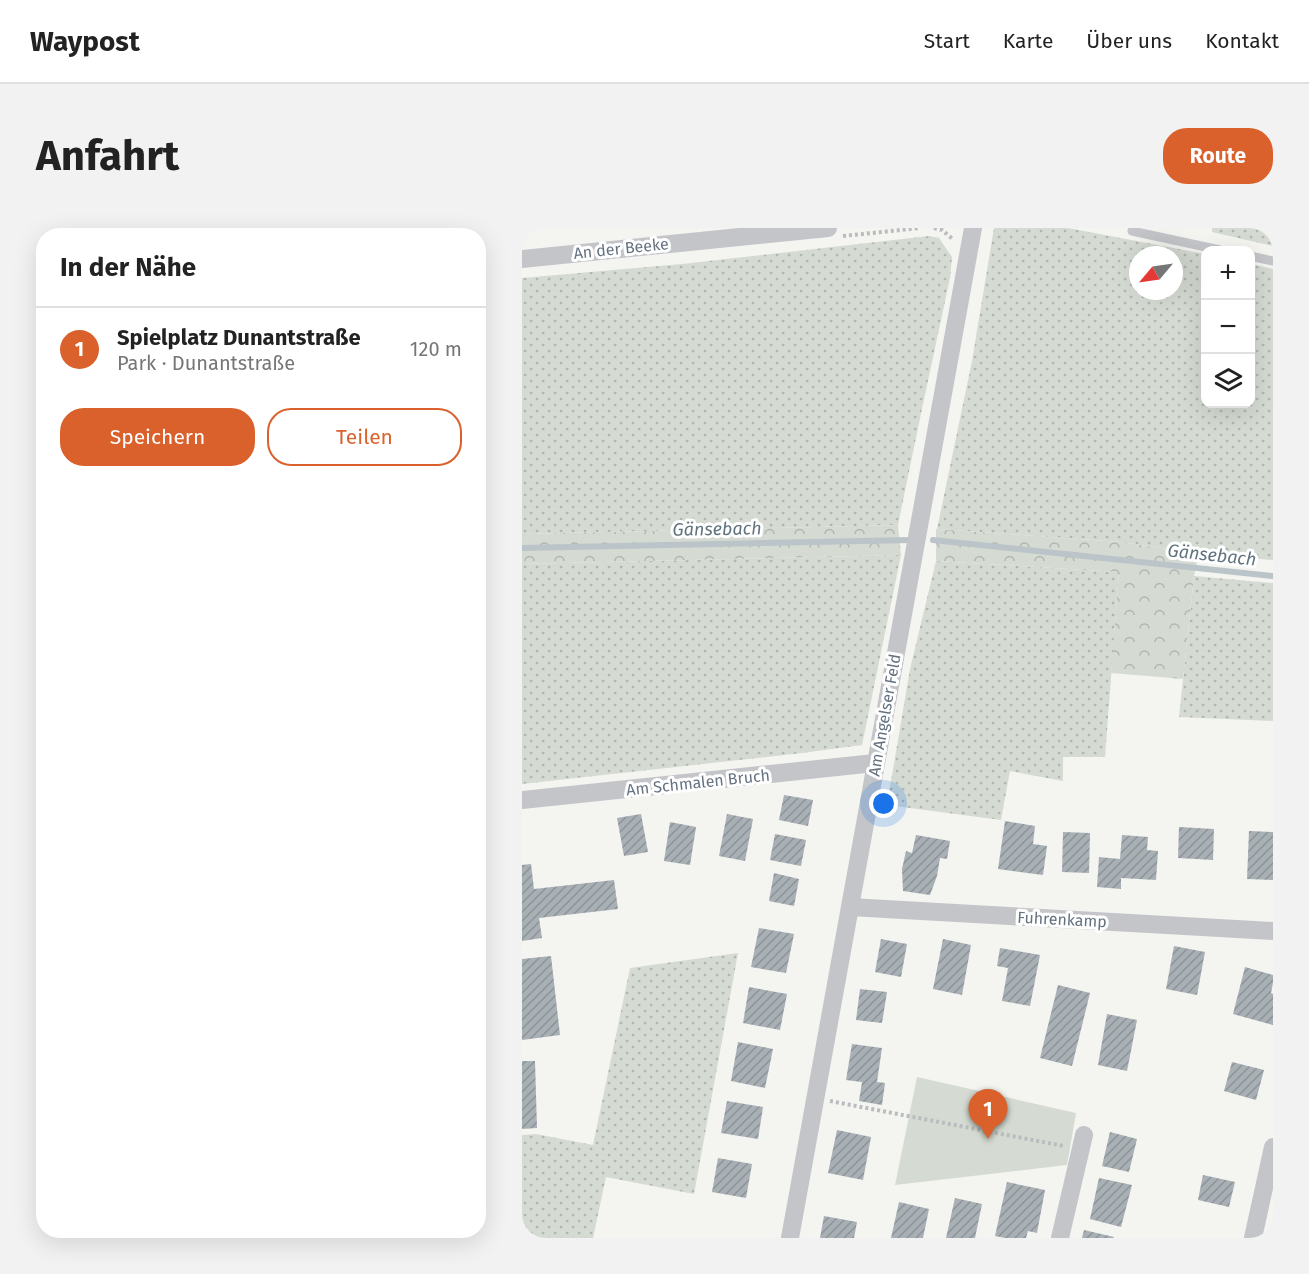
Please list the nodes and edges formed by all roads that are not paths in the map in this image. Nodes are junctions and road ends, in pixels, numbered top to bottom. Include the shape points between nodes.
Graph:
1 (828, 228) edge
2 (973, 228) edge
3 (1132, 231) dead end
4 (1201, 246) edge
5 (1255, 257) edge
6 (522, 259) edge
7 (1273, 261) edge
8 (875, 764) junction
9 (522, 800) edge
10 (850, 907) junction
11 (1273, 931) edge
12 (1082, 1143) road end
13 (1273, 1147) edge
14 (790, 1238) edge
15 (1060, 1238) edge
16 (1253, 1238) edge

1 - 6 street, An der Beeke
2 - 8 street, Am Angelser Feld
3 - 4 lane
5 - 7 lane
8 - 9 street, Am Schmalen Bruch
8 - 10 street, Am Angelser Feld
10 - 11 street, Fuhrenkamp
10 - 14 street, Am Angelser Feld
12 - 15 street
13 - 16 street

